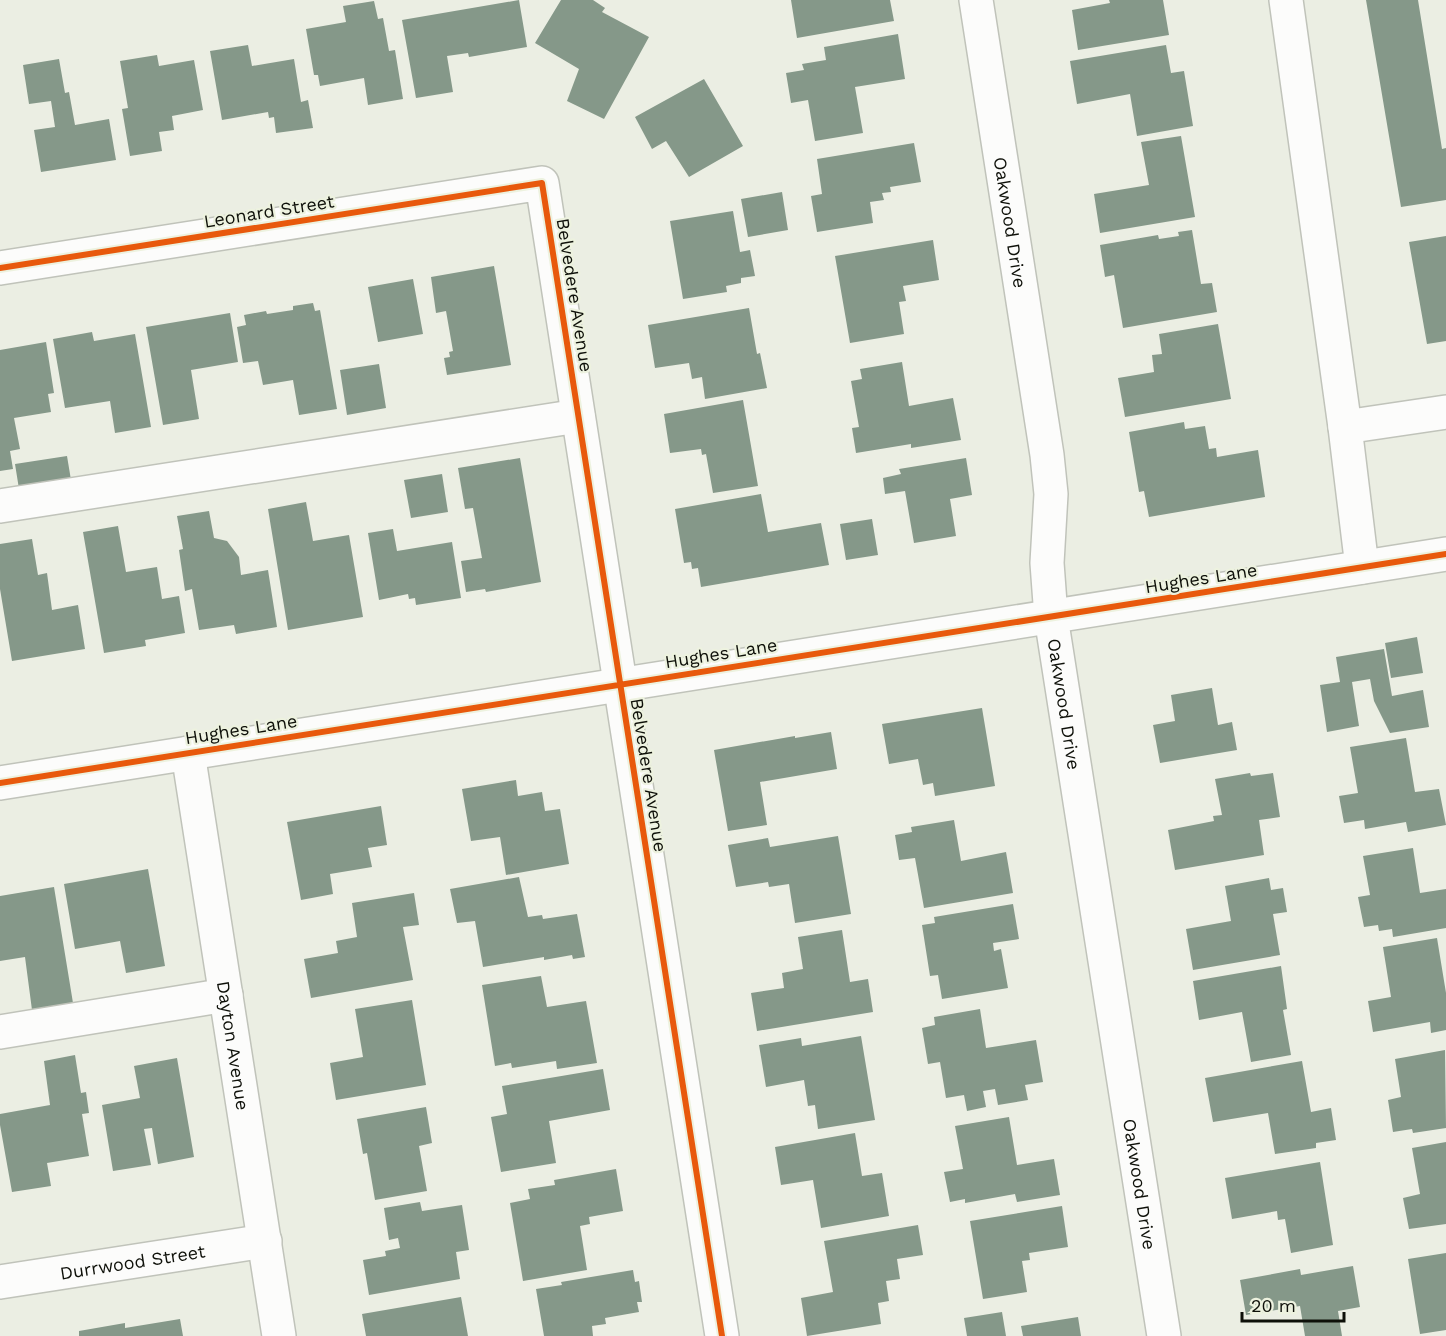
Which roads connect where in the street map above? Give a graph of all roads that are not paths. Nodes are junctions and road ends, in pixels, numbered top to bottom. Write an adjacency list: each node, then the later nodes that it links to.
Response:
1 (976, 0): 11 (street, Oakwood Drive)
2 (1286, 0): 7 (street)
3 (542, 183): 4 (street, Leonard Street); 6 (street, Belvedere Avenue)
4 (0, 268)
5 (1446, 412): 7 (street)
6 (578, 416): 8 (street); 12 (street, Belvedere Avenue)
7 (1345, 427): 10 (street)
8 (0, 506)
9 (1446, 554): 10 (street, Hughes Lane)
10 (1362, 567): 11 (street, Hughes Lane)
11 (1051, 616): 12 (street, Hughes Lane); 21 (street, Oakwood Drive)
12 (620, 684): 13 (street, Hughes Lane); 20 (street, Belvedere Avenue)
13 (188, 753): 14 (street, Hughes Lane); 15 (street, Dayton Avenue)
14 (0, 783)
15 (226, 995): 16 (street); 17 (street, Dayton Avenue)
16 (0, 1032)
17 (265, 1241): 18 (street, Durrwood Street); 19 (street, Dayton Avenue)
18 (0, 1282)
19 (279, 1336)
20 (722, 1336)
21 (1164, 1336)

